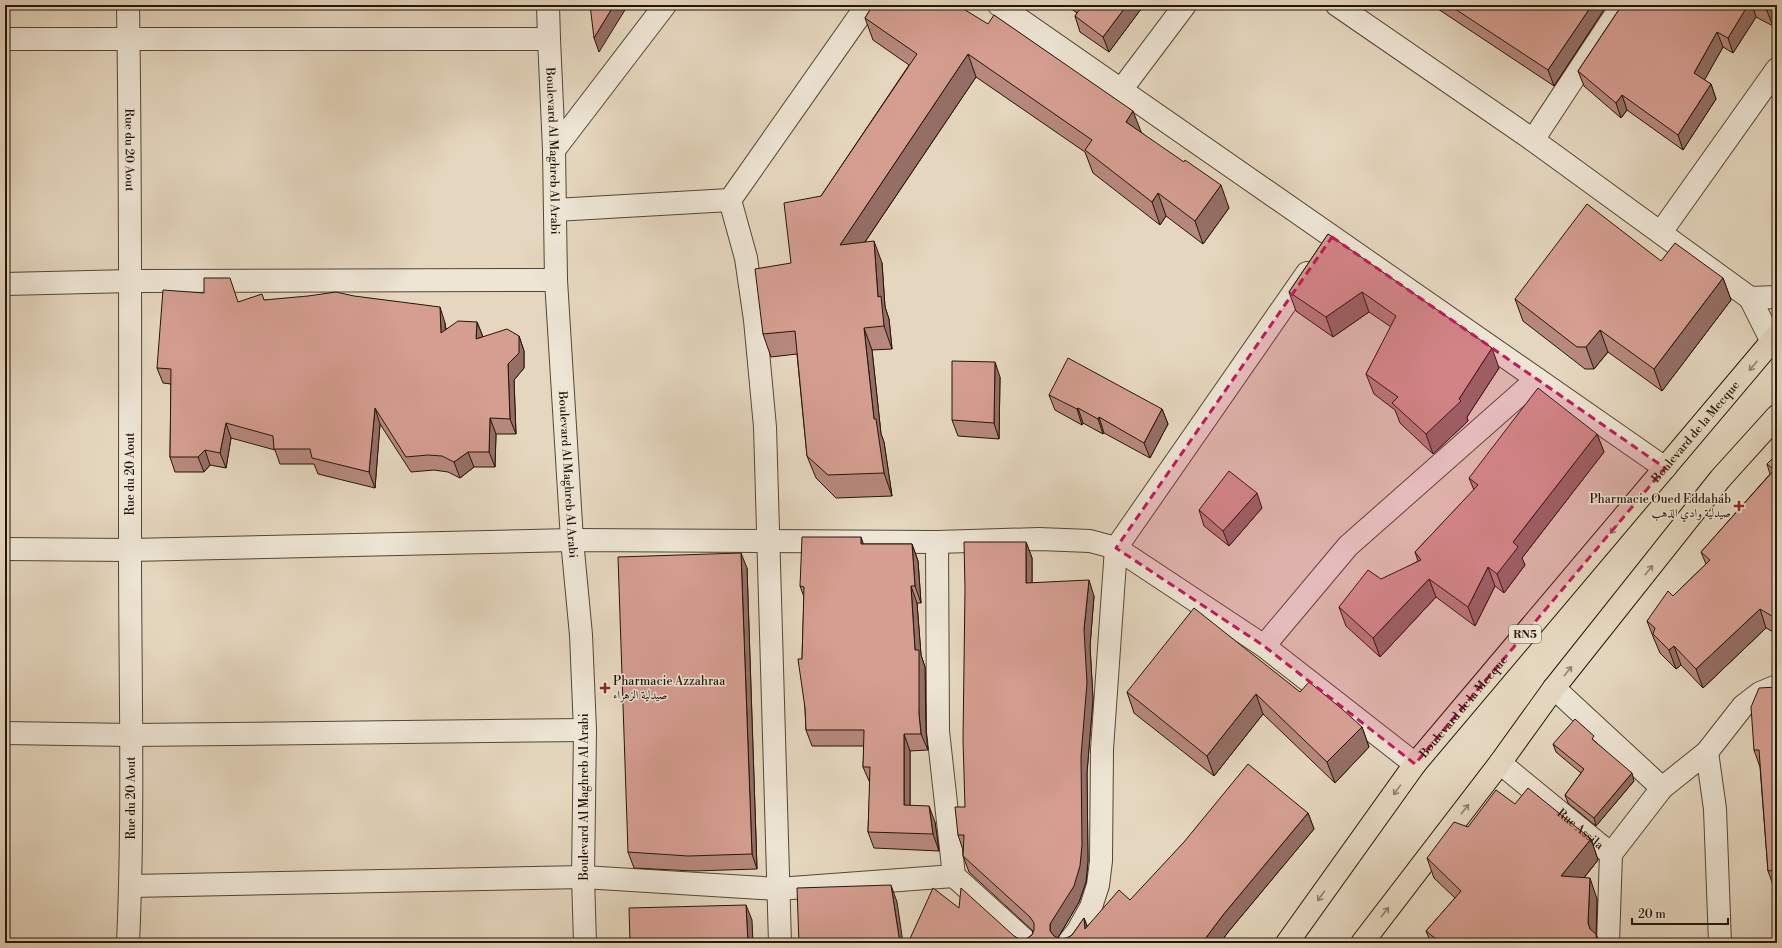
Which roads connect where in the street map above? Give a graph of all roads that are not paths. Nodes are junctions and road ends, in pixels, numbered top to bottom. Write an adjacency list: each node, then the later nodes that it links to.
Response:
1 (128, 5): 10 (street, Rue du 20 Aout)
2 (548, 5): 11 (street, Boulevard Al Maghreb Al Arabi)
3 (665, 5): 15 (street)
4 (866, 5): 16 (street)
5 (999, 5): 13 (street)
6 (1185, 5): 13 (street)
7 (1337, 5): 14 (street)
8 (1622, 5): 14 (street)
9 (5, 39): 10 (street)
10 (128, 39): 11 (street); 21 (street, Rue du 20 Aout)
11 (548, 40): 15 (street, Boulevard Al Maghreb Al Arabi)
12 (1777, 69): 18 (street)
13 (1121, 90): 19 (street)
14 (1533, 140): 18 (street)
15 (554, 150): 17 (street, Boulevard Al Maghreb Al Arabi)
16 (730, 200): 17 (street); 30 (street)
17 (555, 210): 20 (street, Boulevard Al Maghreb Al Arabi)
18 (1662, 232): 24 (street)
19 (1332, 237): 26 (street); 32 (street)
20 (556, 280): 21 (street); 29 (street, Boulevard Al Maghreb Al Arabi)
21 (131, 282): 22 (street); 34 (street, Rue du 20 Aout)
22 (5, 284)
23 (1777, 297): 24 (street)
24 (1750, 298): 25 (street)
25 (1776, 341): 28 (main road, Boulevard de la Mecque / RN5, one-way to 28)
26 (1537, 379): 28 (street); 35 (street)
27 (1777, 416): 37 (main road, one-way to 27)
28 (1665, 468): 43 (main road, Boulevard de la Mecque / RN5, one-way to 43)
29 (572, 540): 30 (street); 34 (street); 38 (street, Boulevard Al Maghreb Al Arabi)
30 (769, 541): 31 (street); 49 (street)
31 (937, 542): 32 (street); 46 (street)
32 (1116, 548): 35 (street); 54 (street)
33 (5, 549): 34 (street)
34 (130, 550): 40 (street, Rue du 20 Aout)
35 (1264, 646): 43 (street)
36 (1777, 686): 41 (street)
37 (1554, 688): 42 (main road); 44 (street)
38 (585, 730): 40 (street); 47 (street, Boulevard Al Maghreb Al Arabi)
39 (5, 733): 40 (street)
40 (132, 736): 48 (street, Rue du 20 Aout)
41 (1707, 752): 44 (street); 58 (street)
42 (1500, 763): 45 (street, Rue Assila); 56 (main road, one-way to 42)
43 (1415, 764): 55 (main road, Boulevard de la Mecque / RN5, one-way to 55)
44 (1662, 788): 45 (street)
45 (1611, 854): 57 (street, Rue Assila)
46 (954, 876): 49 (street); 53 (street)
47 (583, 877): 48 (street); 49 (street); 51 (street, Boulevard Al Maghreb Al Arabi)
48 (131, 886): 50 (street, Rue du 20 Aout)
49 (778, 889): 52 (street)
50 (128, 943)
51 (585, 943)
52 (780, 943)
53 (1028, 943)
54 (1068, 943)
55 (1287, 943)
56 (1362, 943)
57 (1608, 943)
58 (1720, 943)

